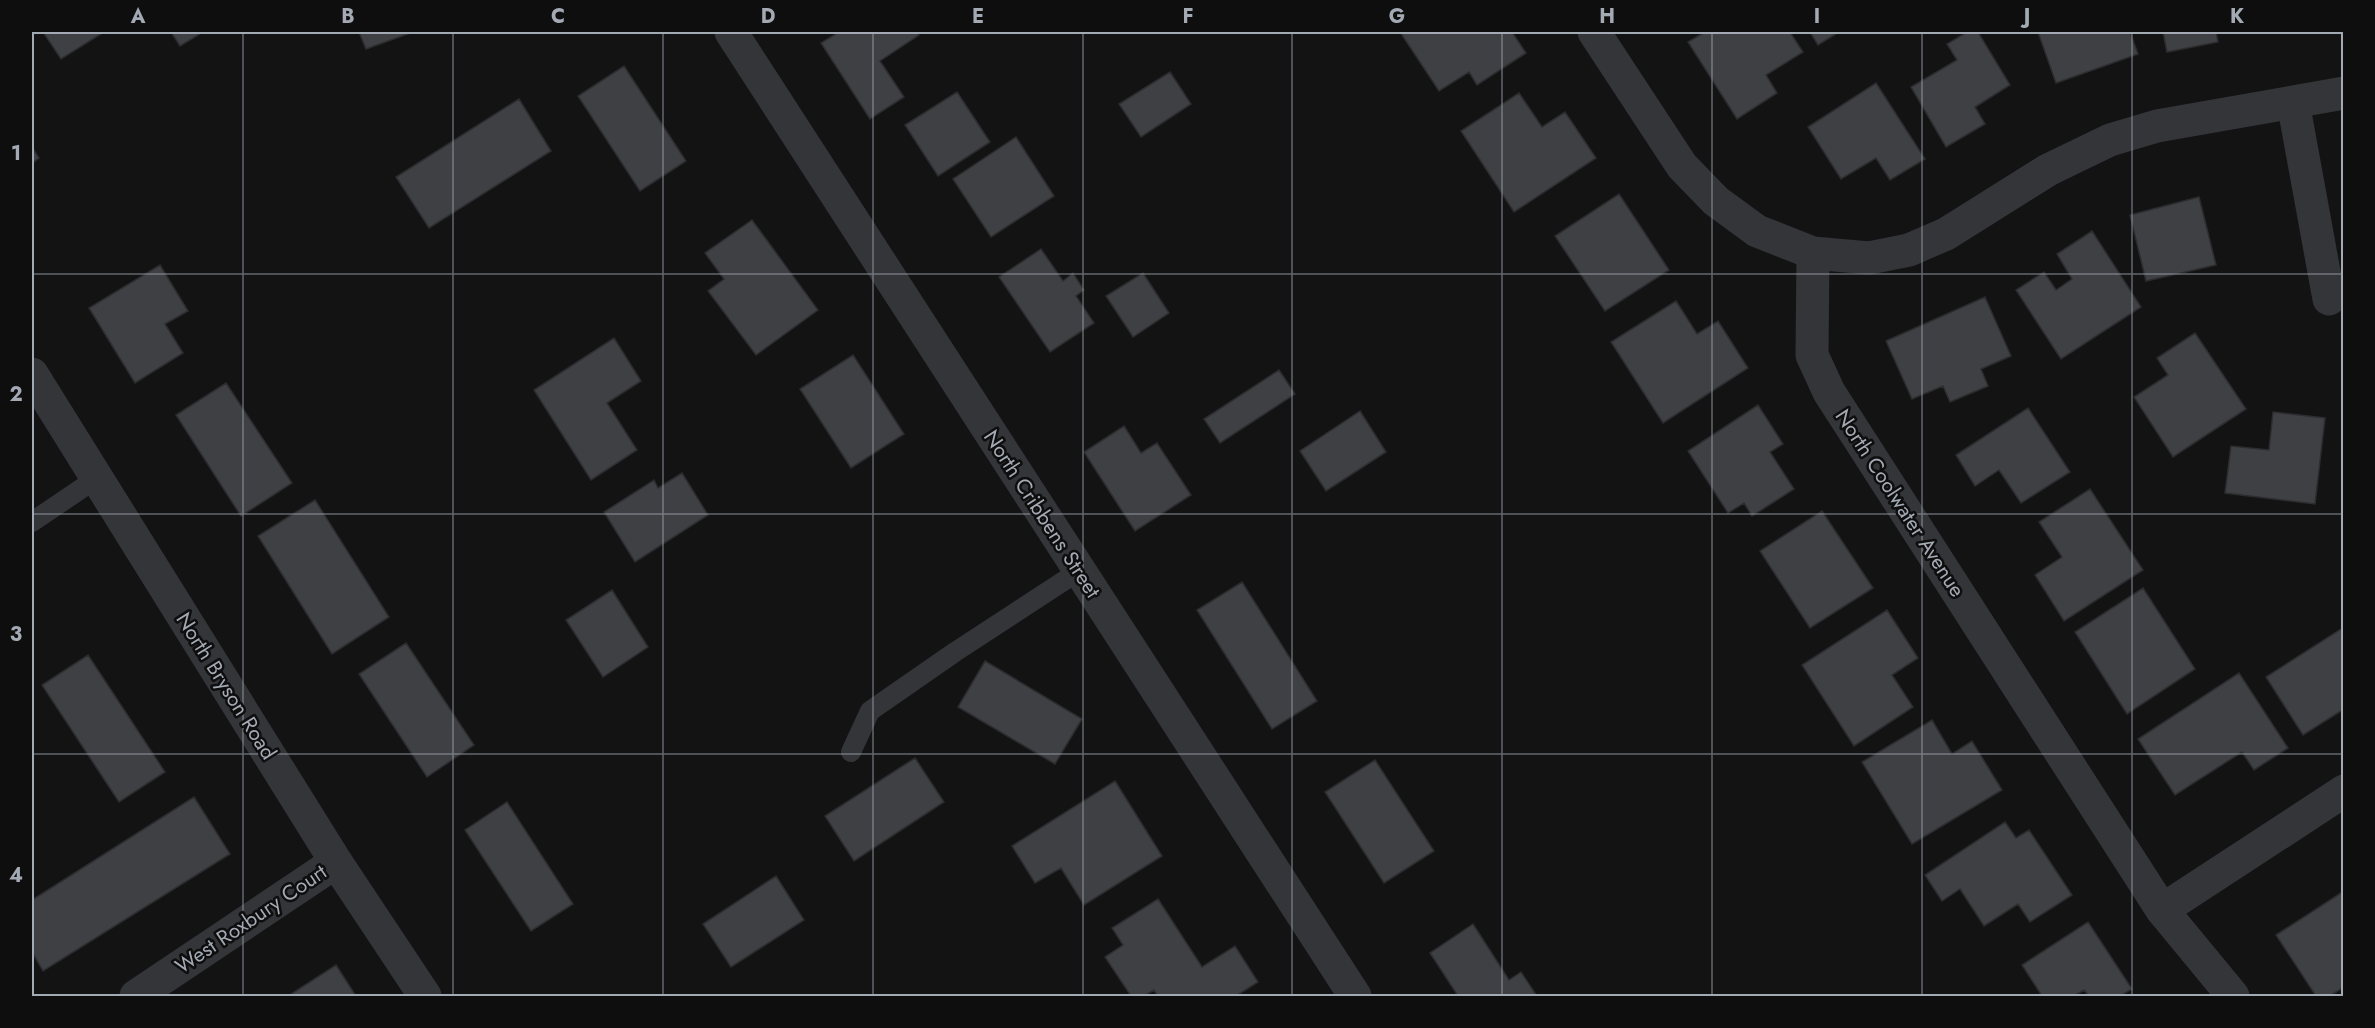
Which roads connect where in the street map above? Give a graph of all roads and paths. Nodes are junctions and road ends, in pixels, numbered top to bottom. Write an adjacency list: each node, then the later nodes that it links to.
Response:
1 (731, 32): 10 (street, North Cribbens Street)
2 (1594, 32): 5 (street)
3 (2343, 93): 4 (street)
4 (2293, 102): 5 (street); 6 (street)
5 (1814, 253): 14 (street, North Coolwater Avenue)
6 (2329, 299)
7 (32, 374): 8 (street, North Bryson Road)
8 (97, 478): 9 (lane); 13 (street, North Bryson Road)
9 (32, 522)
10 (1079, 572): 11 (lane); 17 (street, North Cribbens Street)
11 (851, 752)
12 (2343, 791): 14 (street)
13 (336, 862): 15 (street, West Roxbury Court); 16 (street, North Bryson Road)
14 (2162, 910): 18 (street, North Coolwater Avenue)
15 (136, 996)
16 (425, 996)
17 (1355, 996)
18 (2233, 996)

